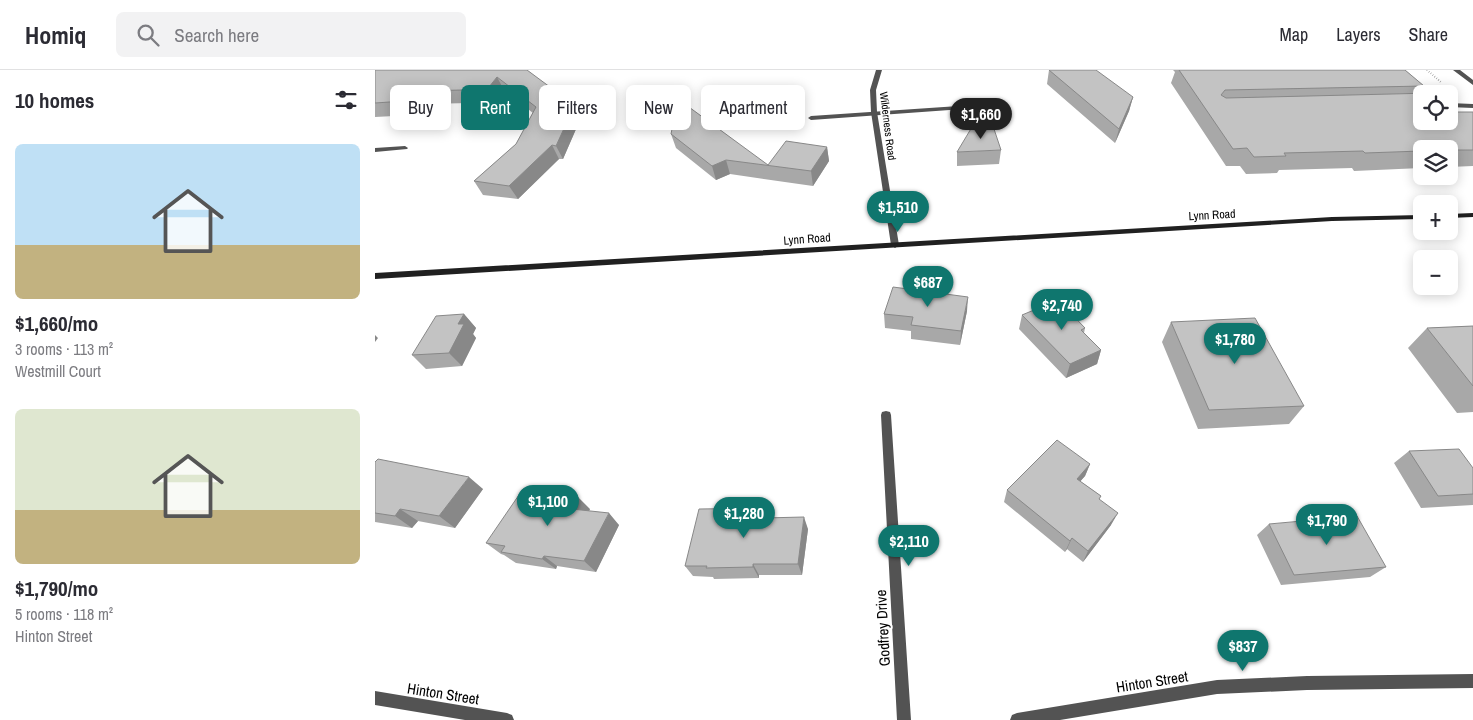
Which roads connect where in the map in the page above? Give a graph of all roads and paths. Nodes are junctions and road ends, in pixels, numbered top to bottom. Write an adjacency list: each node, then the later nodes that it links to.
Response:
1 (879, 70): 7 (street, Wilderness Road)
2 (1456, 70): 3 (street)
3 (1473, 83)
4 (1003, 105): 7 (street)
5 (1458, 105): 6 (street)
6 (1473, 106)
7 (874, 112): 8 (street); 14 (street, Wilderness Road)
8 (811, 118)
9 (405, 148): 10 (street)
10 (375, 150)
11 (1473, 215): 12 (main road)
12 (1458, 216)
13 (1413, 217): 14 (main road, Lynn Road)
14 (895, 245): 15 (main road, Lynn Road)
15 (375, 276)
16 (886, 415): 20 (street, Godfrey Drive)
17 (1473, 681): 21 (street, Hinton Street)
18 (375, 698): 19 (street, Hinton Street)
19 (507, 720)
20 (904, 720)
21 (1017, 720)

